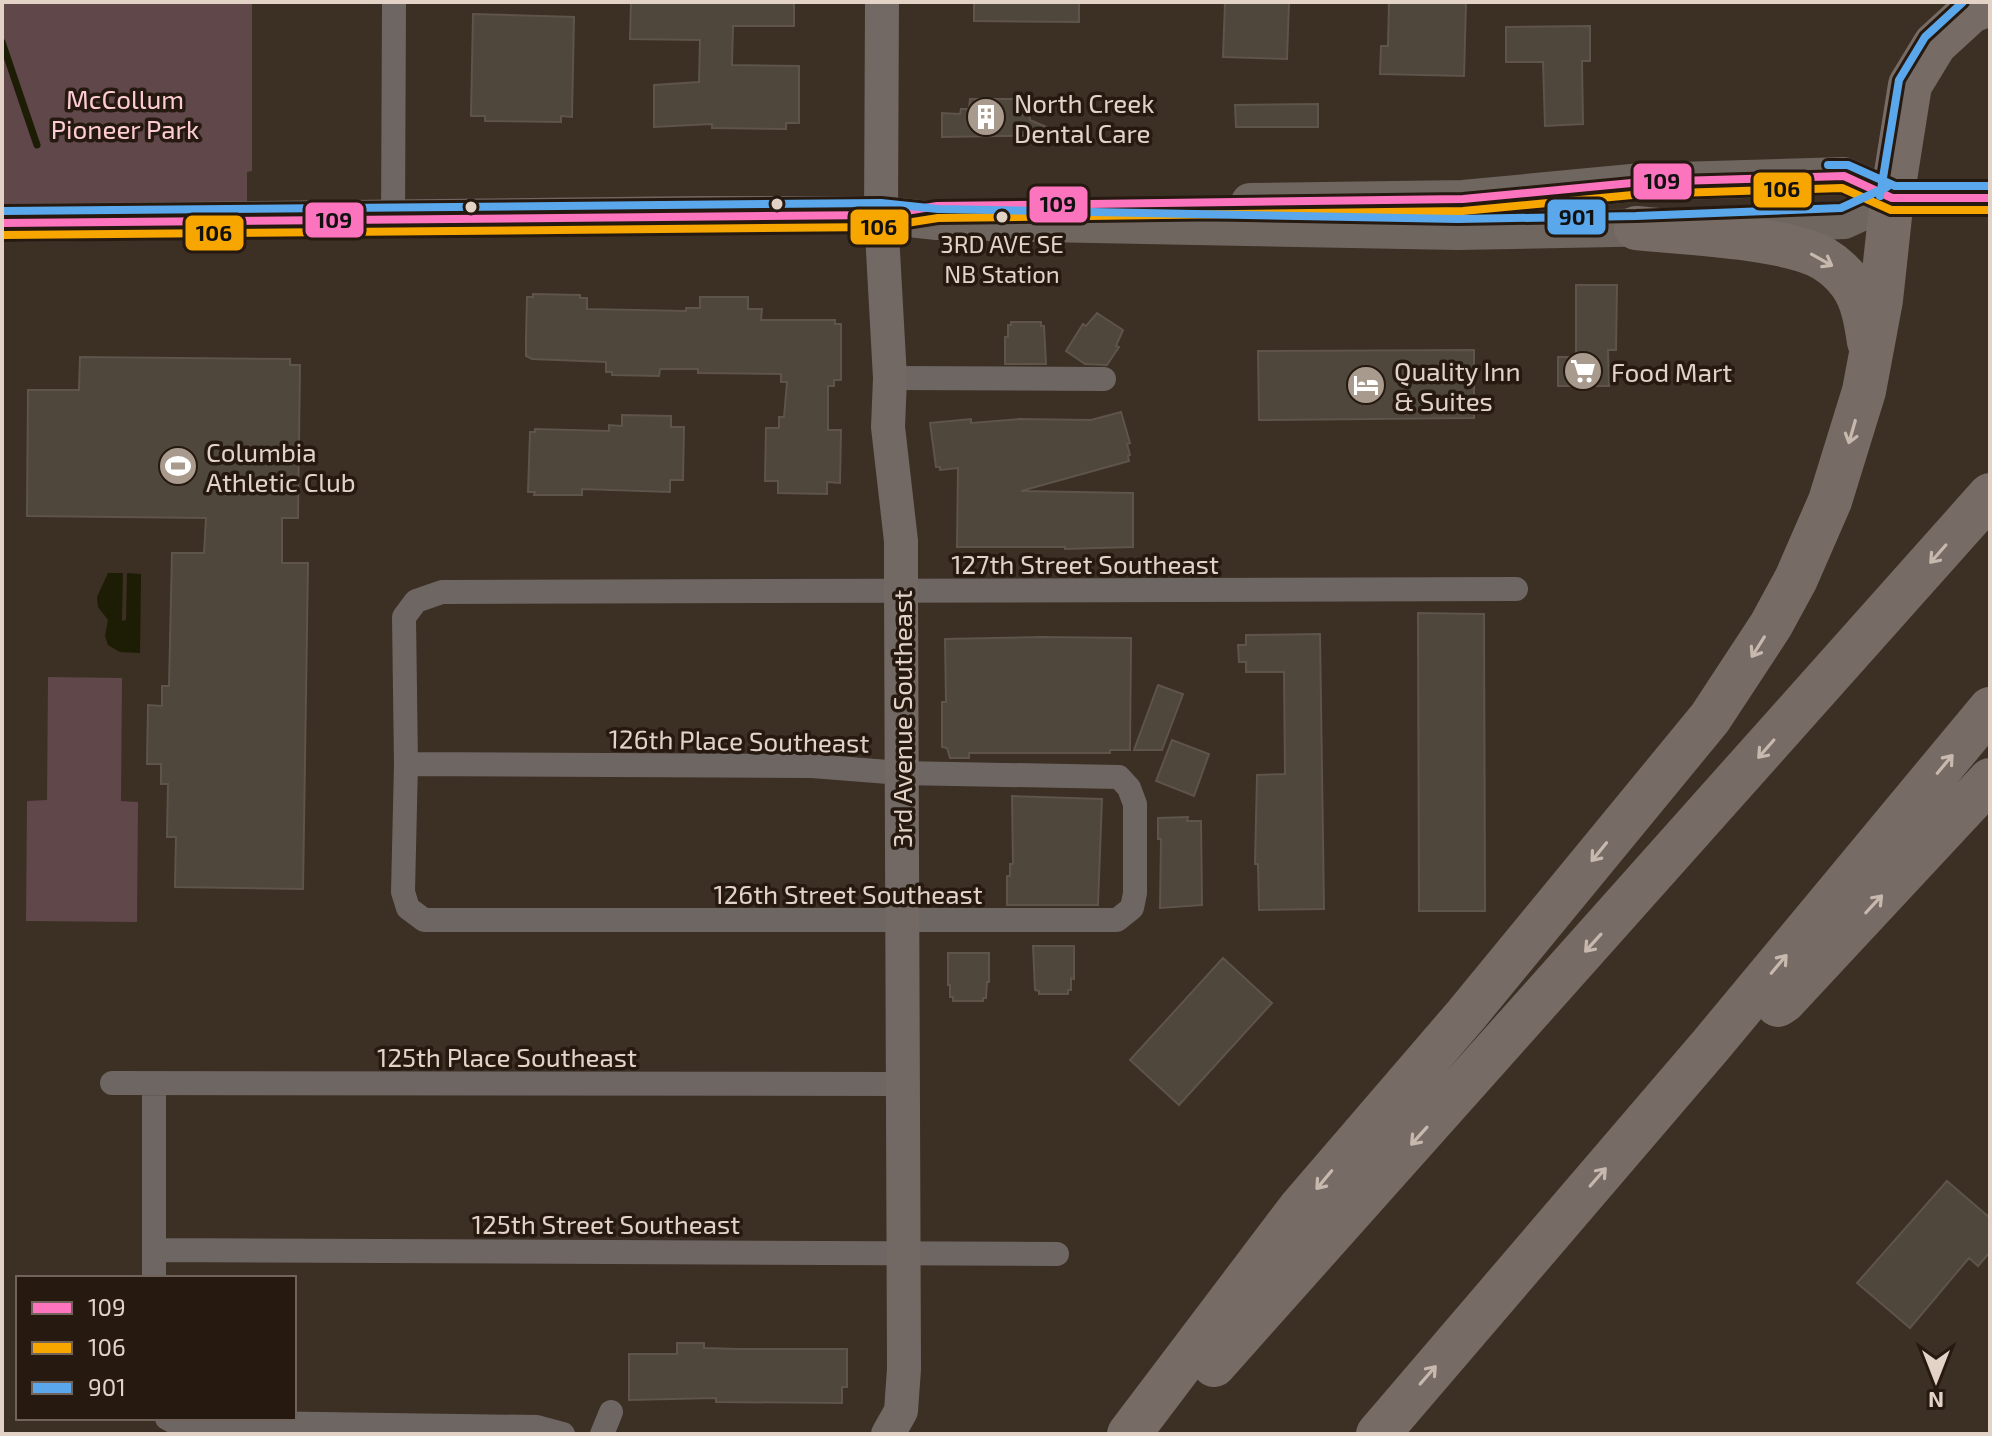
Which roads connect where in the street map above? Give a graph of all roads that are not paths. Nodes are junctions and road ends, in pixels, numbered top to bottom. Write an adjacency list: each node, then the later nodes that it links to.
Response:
1 (394, 2): 8 (street)
2 (882, 2): 7 (street, 3rd Avenue Southeast)
3 (1990, 4): 4 (highway)
4 (1892, 198): 5 (main road); 6 (main road); 11 (main road); 12 (highway)
5 (1990, 198)
6 (1463, 199): 7 (main road); 10 (main road)
7 (881, 215): 8 (main road); 10 (main road); 13 (street, 3rd Avenue Southeast)
8 (393, 220): 9 (main road)
9 (2, 223)
10 (1294, 228): 11 (main road)
11 (1636, 228): 12 (highway, one-way to 12)
12 (1871, 357): 35 (highway, one-way to 35)
13 (890, 378): 14 (street); 17 (street, 3rd Avenue Southeast)
14 (1104, 379)
15 (1990, 495): 36 (highway, one-way to 36)
16 (1516, 589): 17 (street, 127th Street Southeast)
17 (901, 590): 19 (street, 127th Street Southeast); 20 (street, 3rd Avenue Southeast)
18 (1990, 709): 24 (highway, one-way to 18)
19 (406, 764): 20 (street, 126th Place Southeast); 23 (street, 126th Street Southeast)
20 (901, 773): 21 (street, 126th Place Southeast); 23 (street, 3rd Avenue Southeast)
21 (1119, 777): 23 (street, 126th Street Southeast)
22 (1990, 780): 24 (highway, one-way to 22)
23 (902, 921): 27 (street, 3rd Avenue Southeast)
24 (1711, 1045): 37 (highway, one-way to 24)
25 (112, 1083): 26 (street, 125th Place Southeast)
26 (154, 1084): 27 (street, 125th Place Southeast); 28 (street)
27 (902, 1084): 29 (street, 3rd Avenue Southeast)
28 (155, 1250): 29 (street, 125th Street Southeast); 31 (street)
29 (904, 1252): 30 (street, 125th Street Southeast); 34 (street, 3rd Avenue Southeast)
30 (1057, 1254)
31 (154, 1276)
32 (170, 1420): 33 (street)
33 (563, 1434)
34 (888, 1434)
35 (1129, 1434)
36 (1152, 1434)
37 (1378, 1434)

